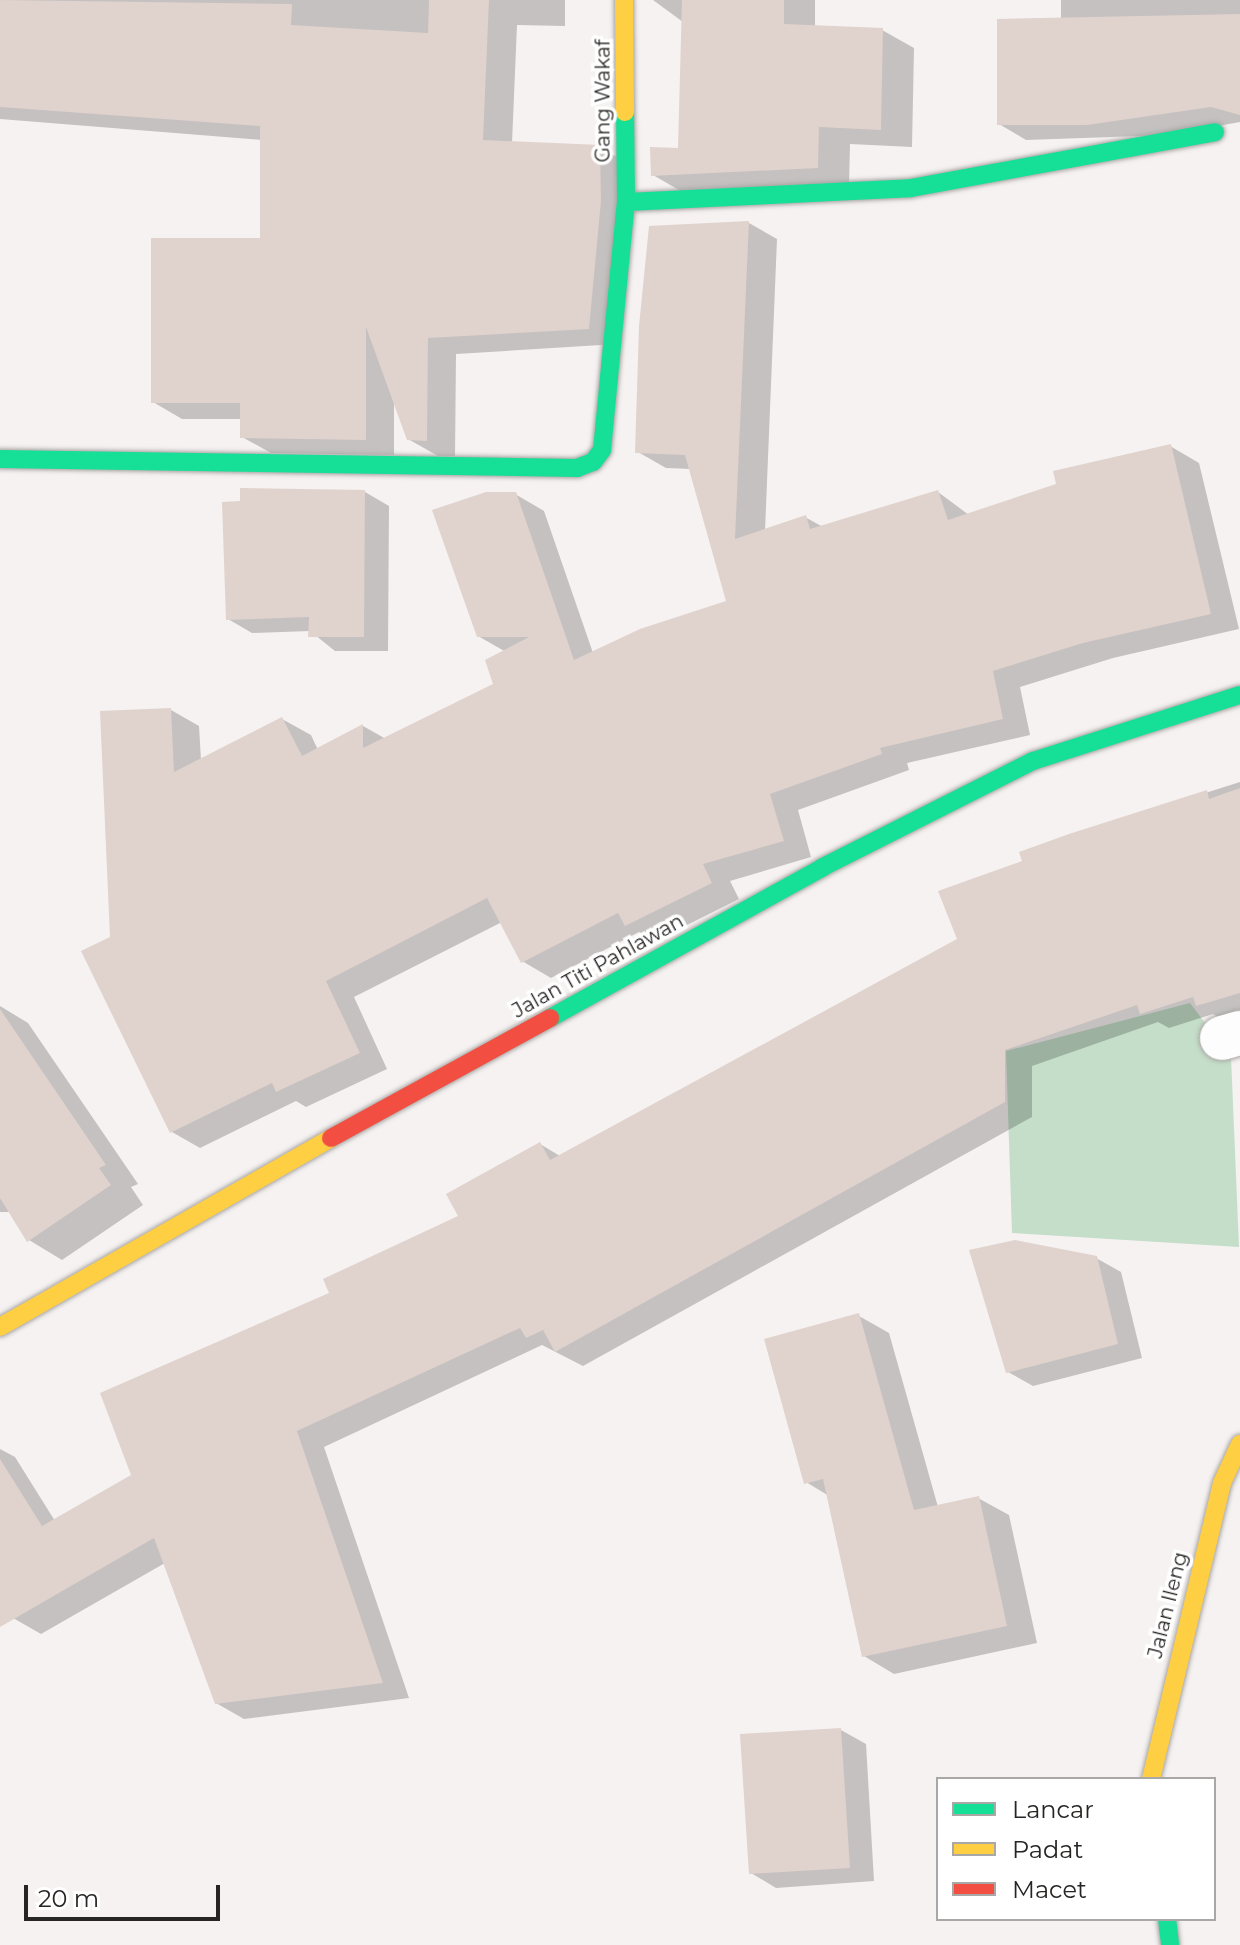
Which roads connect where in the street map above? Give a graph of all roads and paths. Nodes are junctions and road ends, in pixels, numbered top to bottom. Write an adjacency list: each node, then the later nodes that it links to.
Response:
1 (624, 0): 3 (street, Gang Wakaf)
2 (1215, 132): 3 (street)
3 (626, 202): 4 (street, Gang Wakaf)
4 (0, 459)
5 (1240, 695): 6 (street, Jalan Titi Pahlawan)
6 (0, 1327)
7 (1240, 1444): 8 (street, Jalan Ileng)
8 (1151, 1777)
9 (1167, 1921): 10 (street)
10 (1170, 1945)

